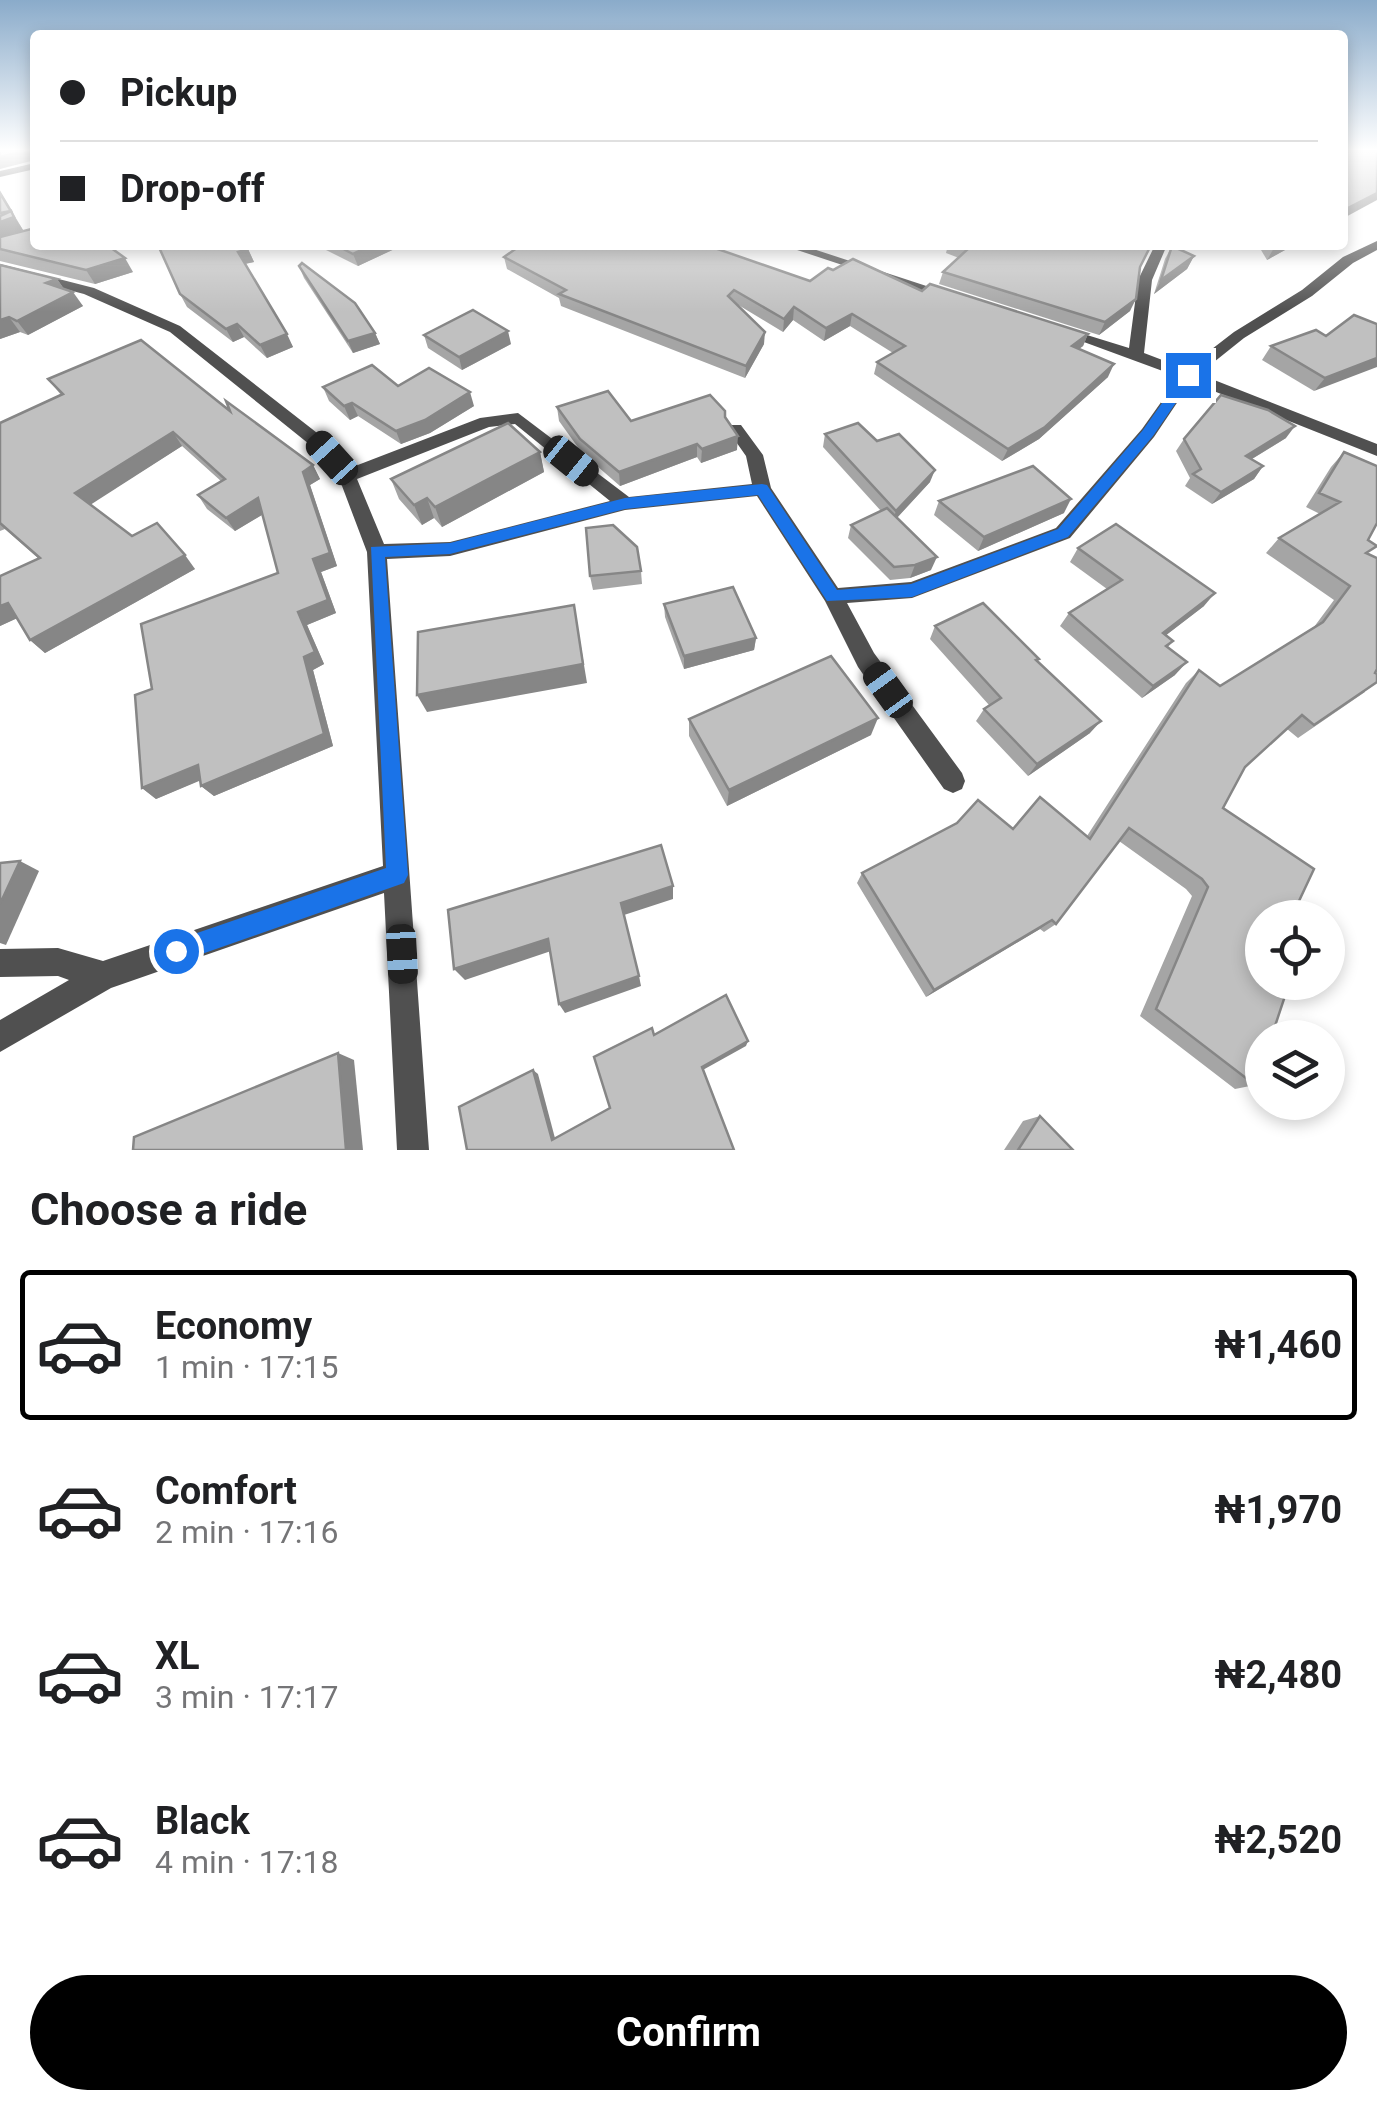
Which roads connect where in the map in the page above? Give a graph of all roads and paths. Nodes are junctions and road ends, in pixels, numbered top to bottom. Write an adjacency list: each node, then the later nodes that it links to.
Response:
1 (1377, 245): 10 (street)
2 (804, 250): 5 (street)
3 (822, 250): 5 (street)
4 (1159, 250): 9 (street)
5 (814, 253): 7 (street)
6 (0, 268): 13 (street)
7 (966, 301)
8 (1041, 324): 9 (street)
9 (1136, 354): 10 (street)
10 (1188, 375): 12 (street); 17 (street)
11 (735, 430): 14 (street)
12 (1377, 450)
13 (348, 476): 15 (street); 16 (street)
14 (762, 489): 15 (street); 17 (street)
15 (625, 504): 16 (street)
16 (376, 552): 19 (street)
17 (833, 596): 18 (street)
18 (953, 781)
19 (397, 875): 21 (street); 23 (street)
20 (0, 963): 21 (street)
21 (103, 976): 22 (street)
22 (0, 1037)
23 (413, 1150)

